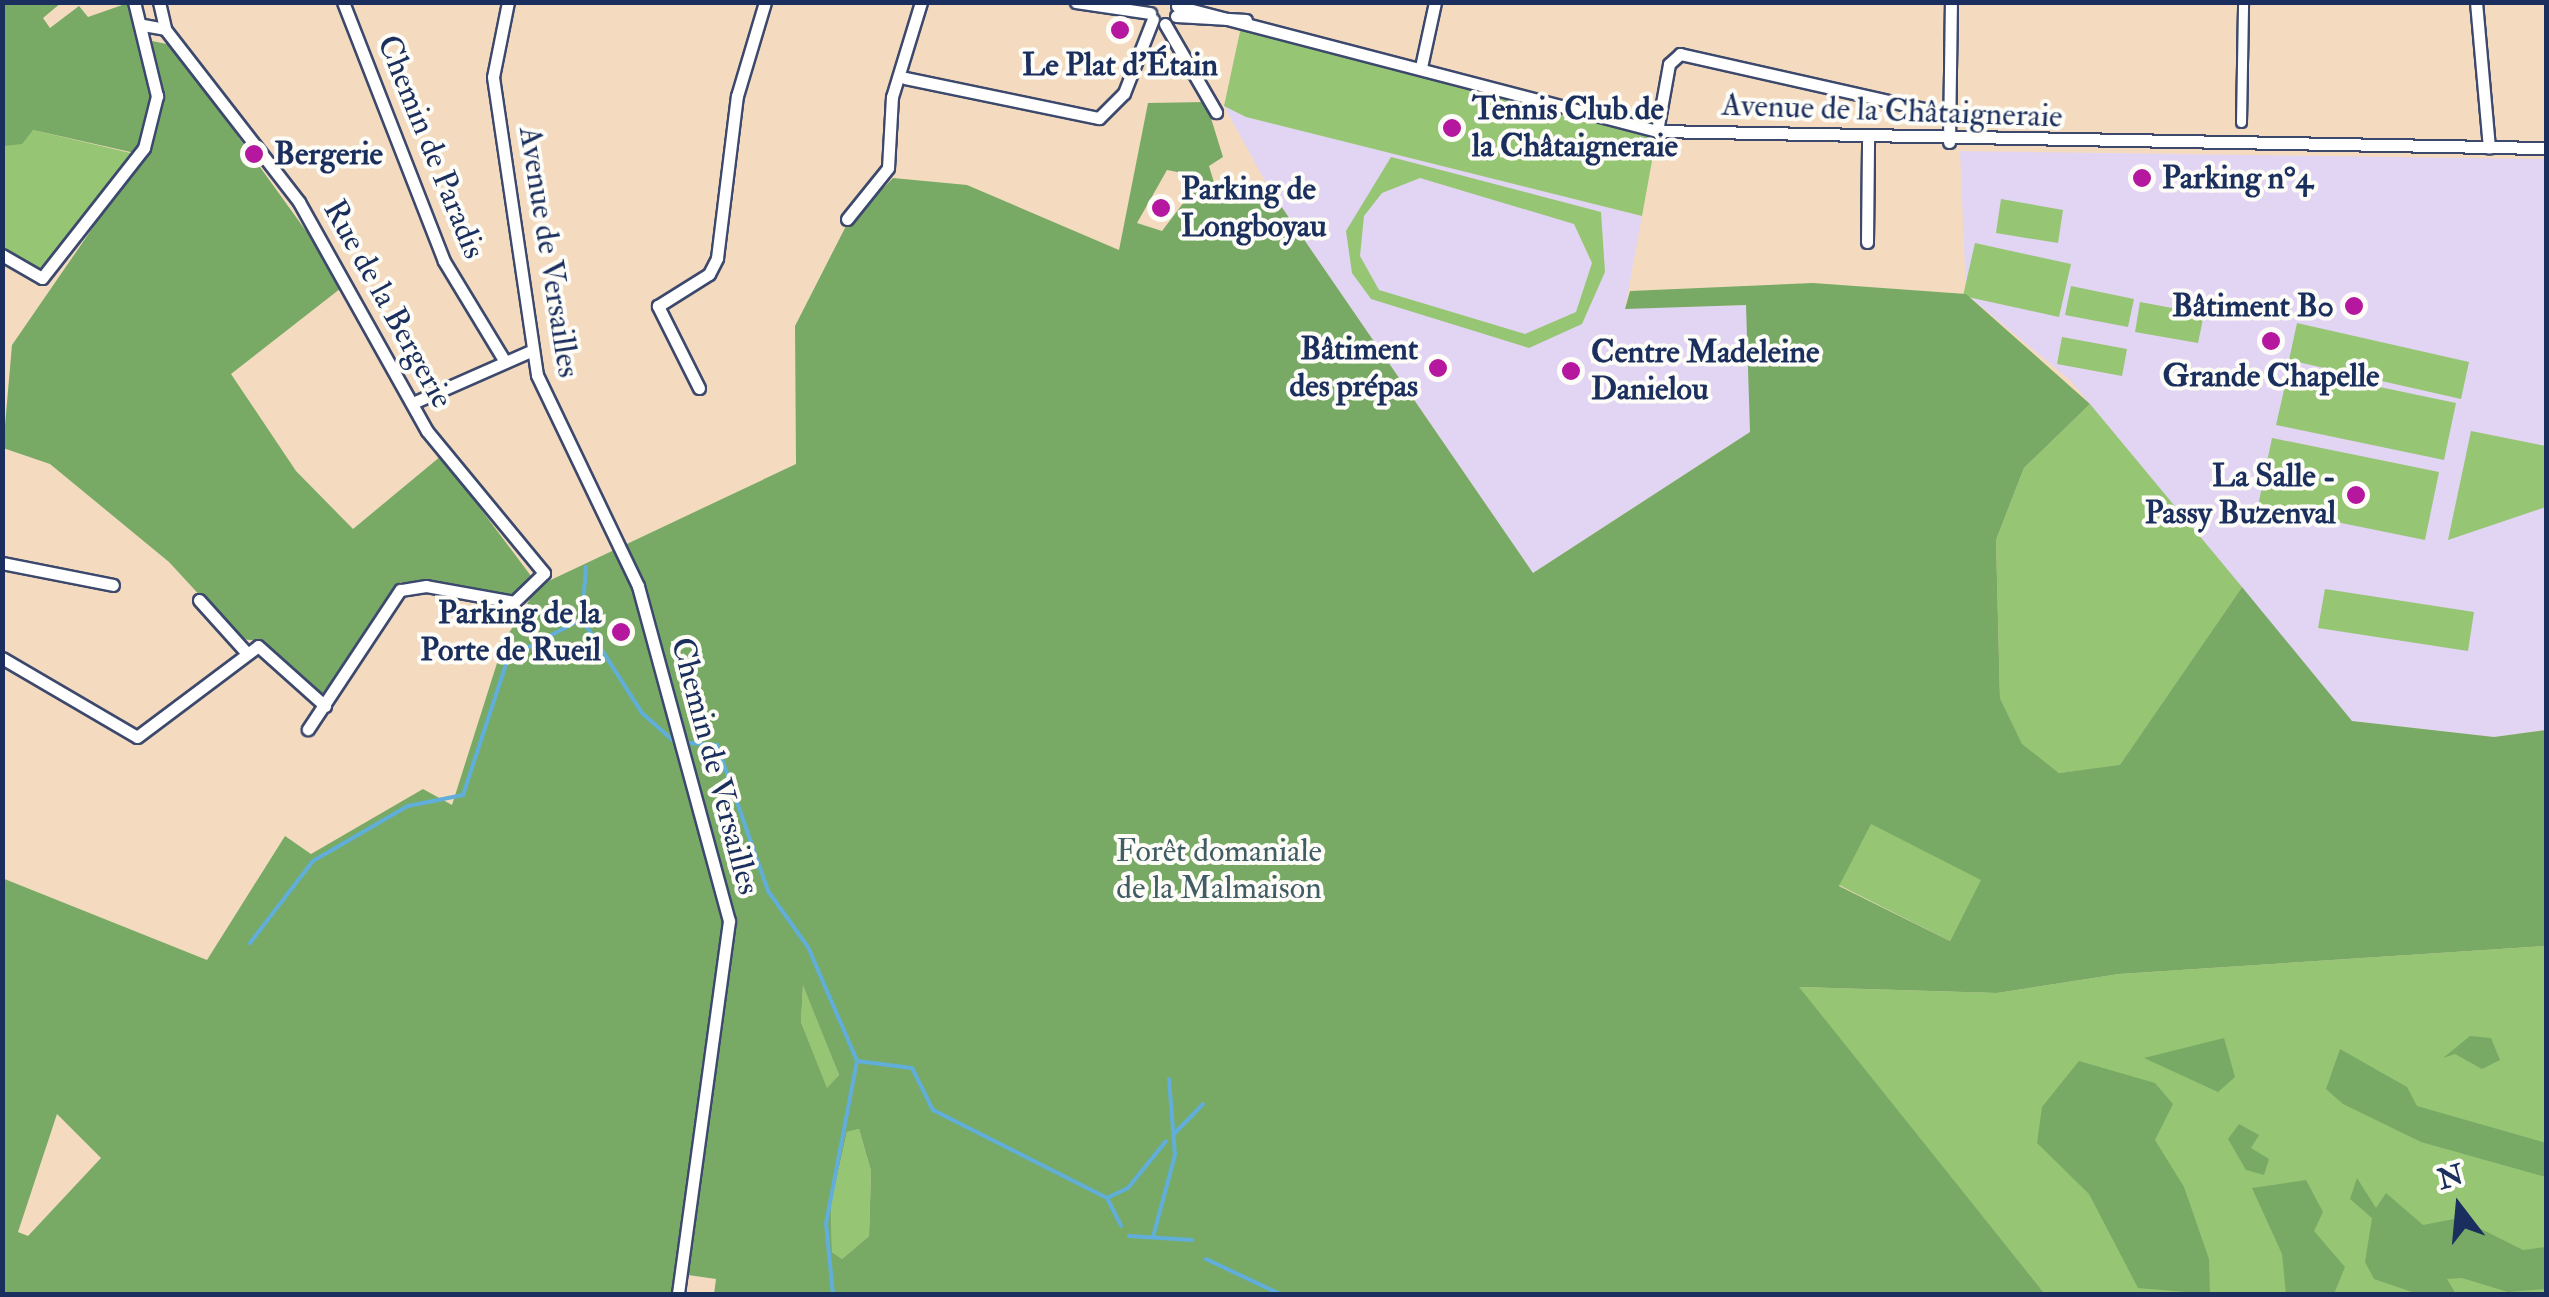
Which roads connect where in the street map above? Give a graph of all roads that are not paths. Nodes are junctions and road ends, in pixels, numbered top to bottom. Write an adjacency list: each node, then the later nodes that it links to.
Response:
1 (134, 2): 13 (street)
2 (159, 2): 14 (street)
3 (344, 2): 29 (street, Chemin de Paradis)
4 (508, 2): 28 (street, Avenue de Versailles)
5 (765, 2): 30 (street)
6 (1076, 2): 12 (street, Avenue de la Châtaigneraie)
7 (1435, 2): 15 (street)
8 (1951, 2): 18 (street)
9 (2242, 2): 19 (street)
10 (2476, 2): 23 (street)
11 (921, 3): 16 (street)
12 (1164, 12): 15 (street, Avenue de la Châtaigneraie); 16 (street); 17 (street)
13 (143, 25): 14 (street); 27 (street)
14 (165, 30): 31 (street, Rue de la Bergerie)
15 (1421, 66): 20 (street, Avenue de la Châtaigneraie)
16 (905, 78): 25 (street)
17 (1216, 112)
18 (1950, 115): 20 (street); 22 (street)
19 (2241, 122)
20 (1657, 131): 21 (street, Avenue de la Châtaigneraie)
21 (1868, 140): 22 (street, Avenue de la Châtaigneraie); 26 (street)
22 (1949, 142): 23 (street, Avenue de la Châtaigneraie)
23 (2489, 146): 24 (street, Avenue de la Châtaigneraie)
24 (2546, 148)
25 (847, 219)
26 (1867, 242)
27 (2, 255)
28 (533, 350): 29 (street); 32 (street, Avenue de Versailles)
29 (504, 360): 31 (street)
30 (700, 388)
31 (415, 402): 38 (street, Rue de la Bergerie)
32 (594, 500): 40 (street, Chemin de Versailles)
33 (2, 562): 34 (street)
34 (113, 585)
35 (199, 600): 36 (street)
36 (244, 650): 37 (street); 38 (street)
37 (2, 658)
38 (325, 706): 39 (street)
39 (308, 728)
40 (678, 1294)

